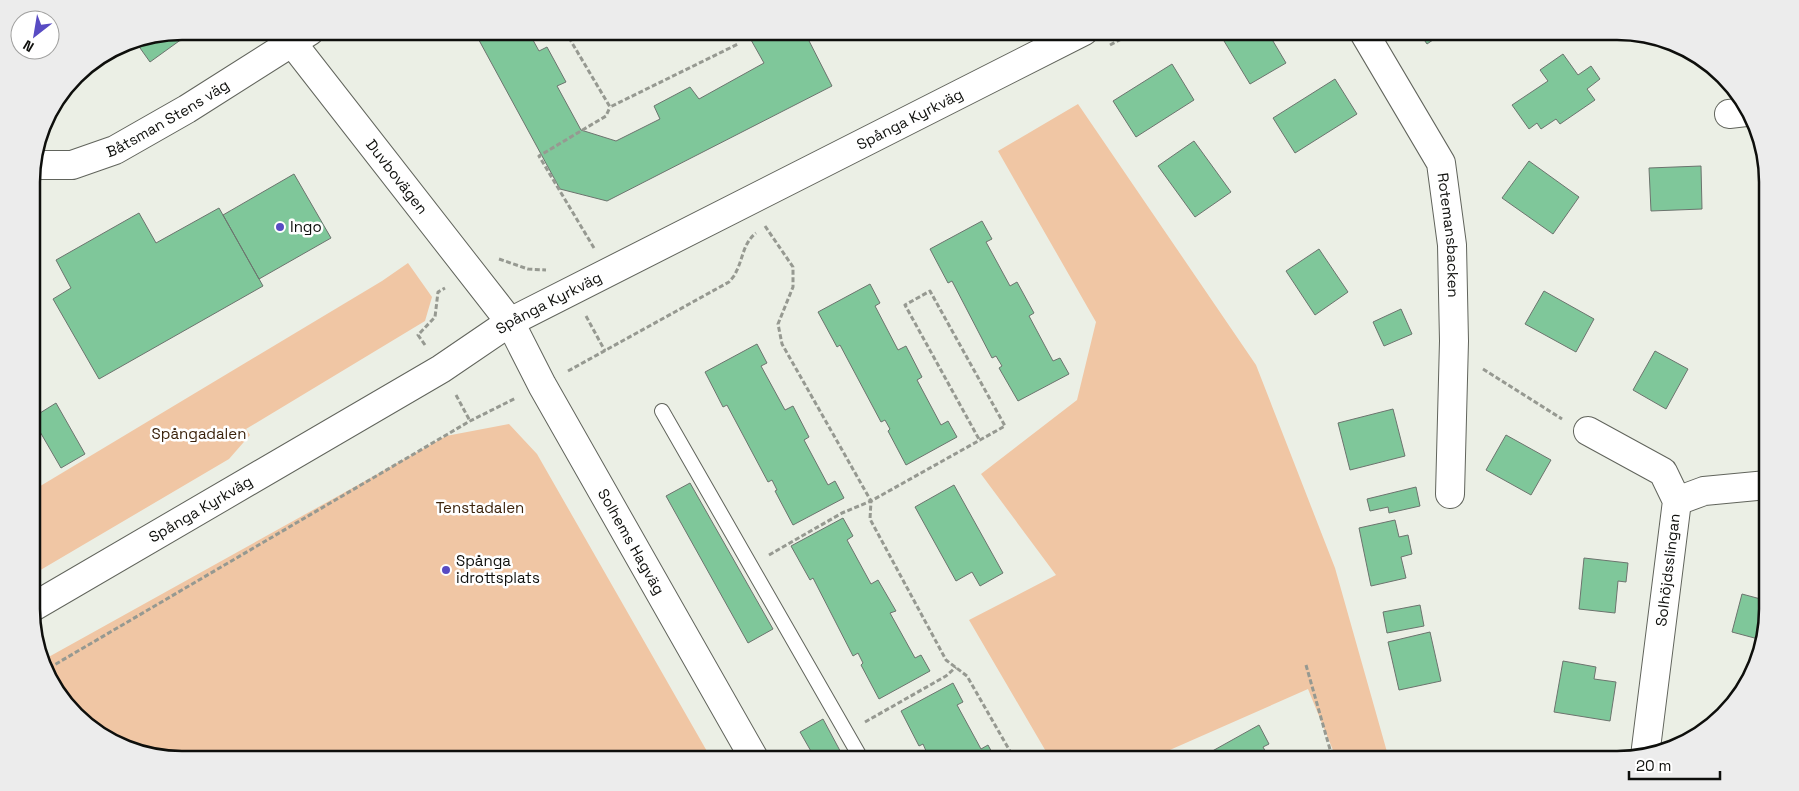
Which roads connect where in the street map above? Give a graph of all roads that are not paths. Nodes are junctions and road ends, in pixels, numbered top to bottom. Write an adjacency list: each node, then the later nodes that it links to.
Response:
1 (288, 40): 5 (street, Båtsman Stens väg)
2 (299, 40): 6 (street, Duvbovägen)
3 (1066, 40): 6 (street, Spånga Kyrkväg)
4 (1368, 40): 10 (street, Rotemansbacken)
5 (41, 165)
6 (510, 322): 12 (street, Spånga Kyrkväg); 14 (street, Solhems Hagväg)
7 (662, 411): 15 (lane)
8 (1588, 431): 11 (street, Solhöjdsslingan)
9 (1759, 486): 11 (street)
10 (1450, 494)
11 (1677, 501): 13 (street, Solhöjdsslingan)
12 (40, 602)
13 (1646, 748)
14 (750, 751)
15 (857, 751)

